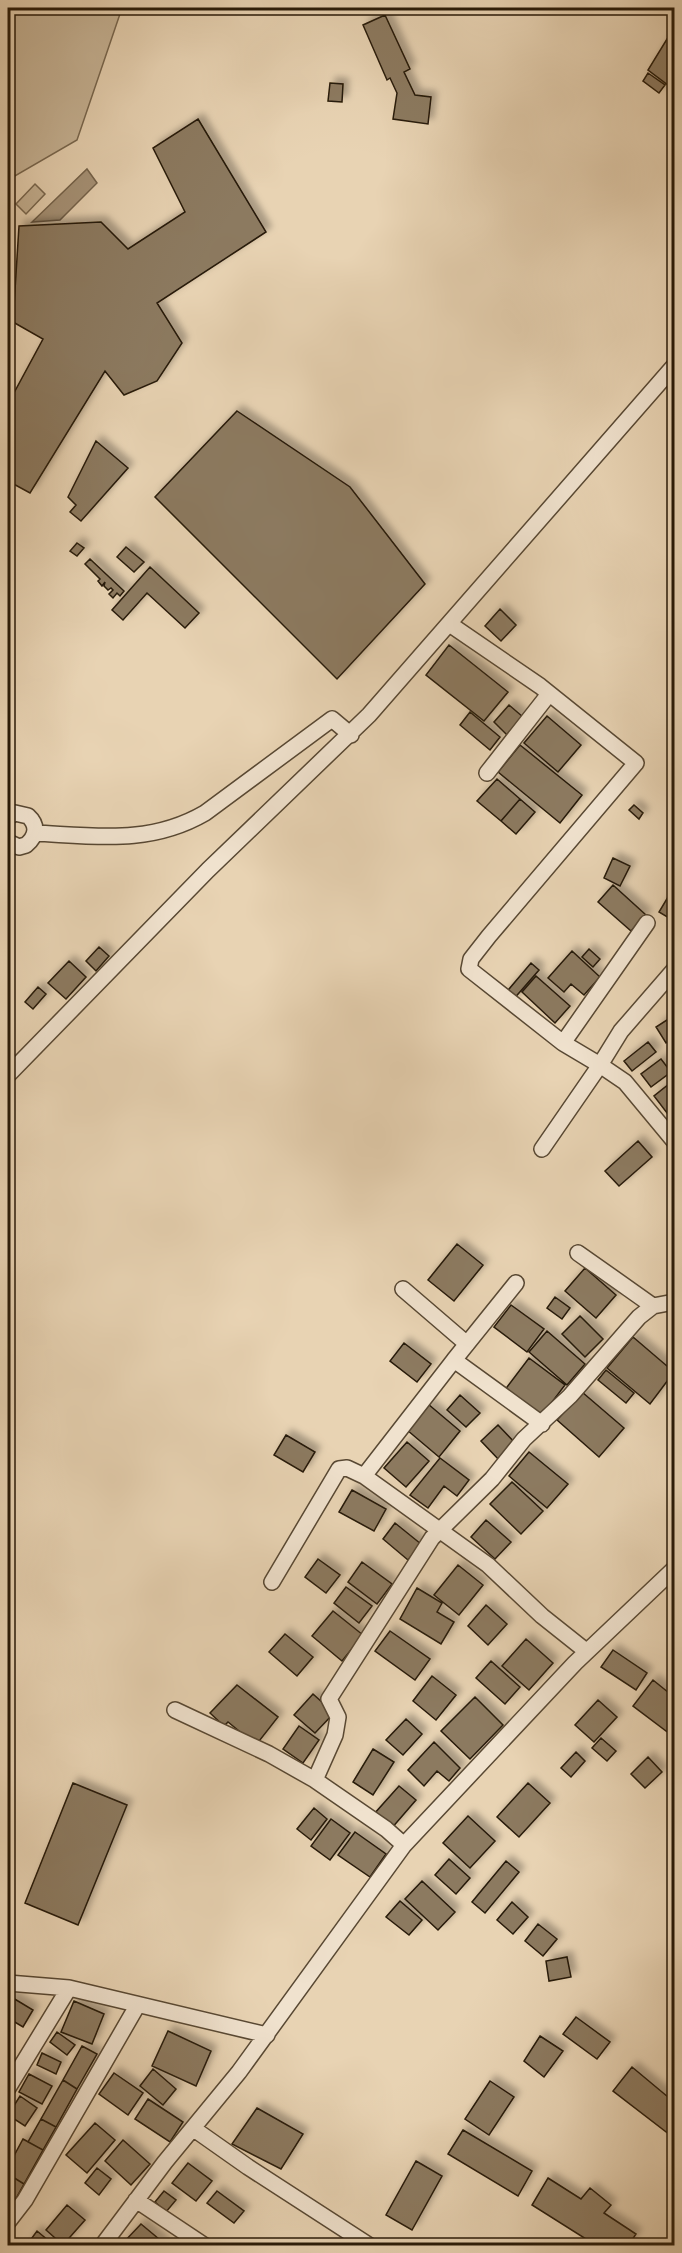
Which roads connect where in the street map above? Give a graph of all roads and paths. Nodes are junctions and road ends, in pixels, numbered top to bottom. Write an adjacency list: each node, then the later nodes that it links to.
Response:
1 (674, 367): 2 (street)
2 (451, 625): 3 (street); 4 (street)
3 (549, 694): 5 (street); 11 (street)
4 (351, 735): 7 (street); 13 (street)
5 (487, 773)
6 (8, 817): 7 (street)
7 (35, 832): 8 (street)
8 (8, 842)
9 (647, 923): 11 (street)
10 (672, 982): 12 (street)
11 (563, 1043): 12 (street)
12 (600, 1065): 14 (street); 16 (street)
13 (8, 1075)
14 (669, 1119): 15 (street)
15 (675, 1141)
16 (542, 1149)
17 (578, 1253): 21 (street)
18 (516, 1283): 22 (street)
19 (403, 1289): 22 (street)
20 (675, 1302): 21 (street)
21 (653, 1306): 24 (street)
22 (467, 1344): 23 (street)
23 (454, 1360): 24 (street); 25 (street)
24 (542, 1424): 26 (street)
25 (364, 1476): 26 (street); 28 (street)
26 (441, 1531): 29 (street); 31 (street)
27 (675, 1569): 29 (street)
28 (272, 1582)
29 (586, 1651): 32 (street)
30 (175, 1710): 31 (street)
31 (315, 1780): 32 (street)
32 (404, 1845): 36 (street)
33 (8, 1983): 34 (street)
34 (69, 1988): 35 (street); 37 (street)
35 (137, 2006): 36 (street); 40 (street)
36 (267, 2034): 38 (street)
37 (8, 2088)
38 (194, 2129): 39 (street); 43 (street)
39 (136, 2200): 41 (street); 42 (street)
40 (8, 2222)
41 (102, 2246)
42 (206, 2246)
43 (370, 2246)

